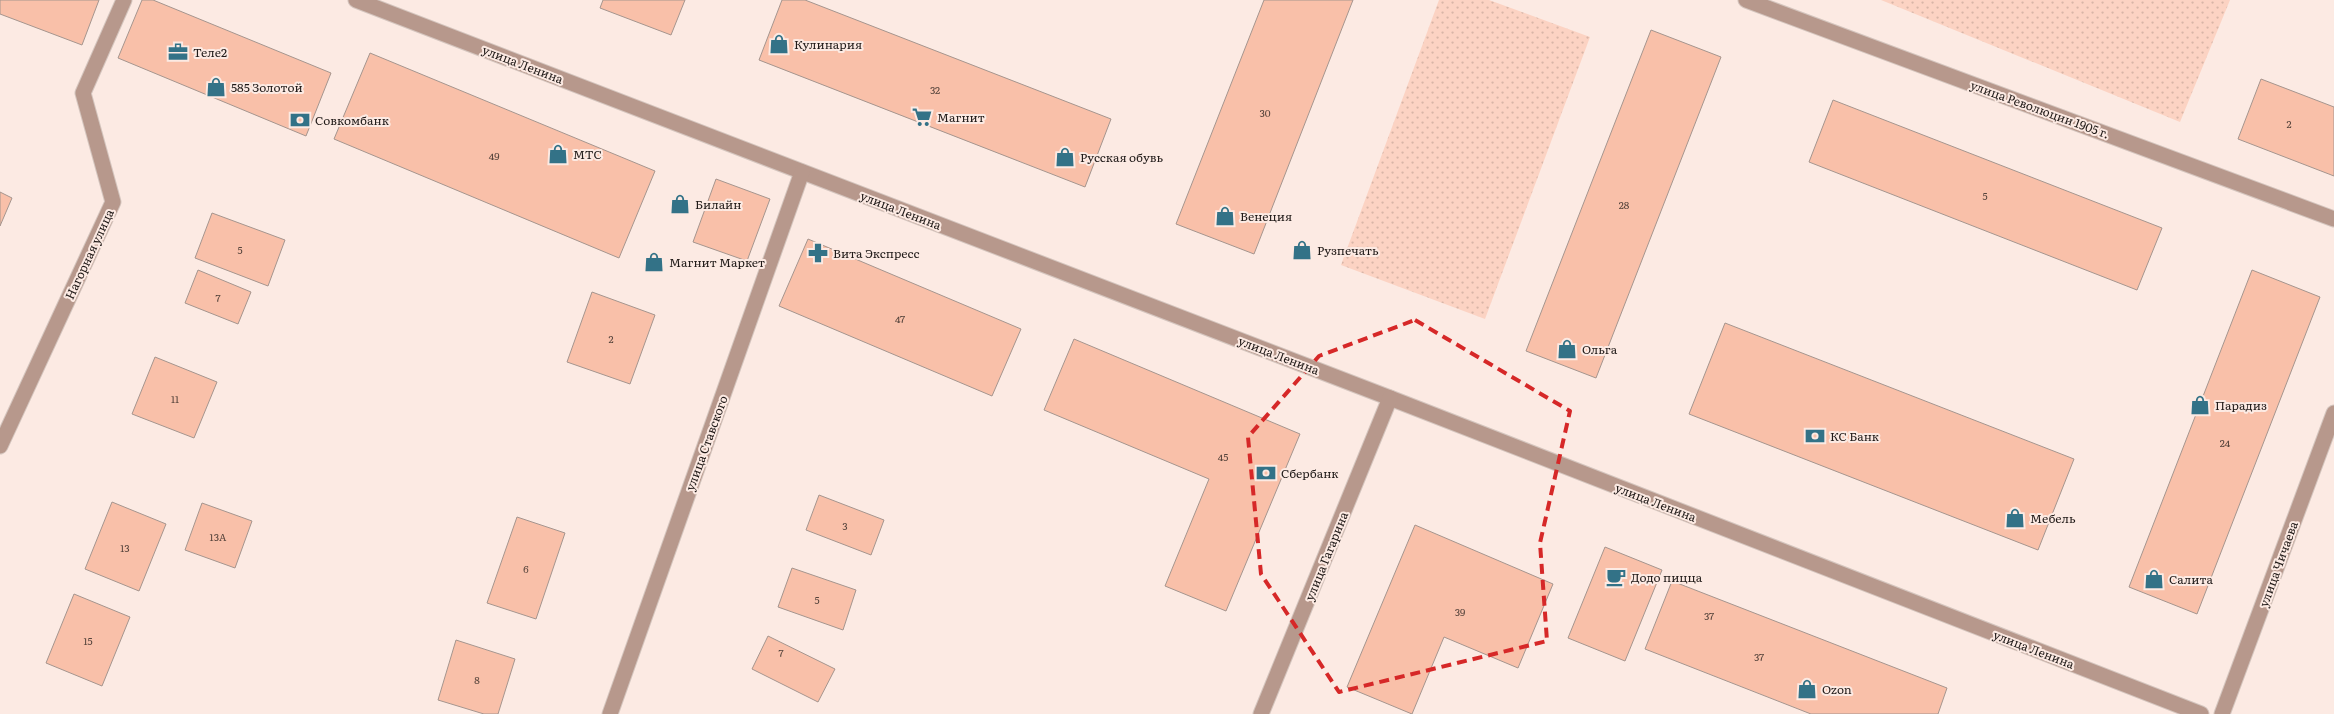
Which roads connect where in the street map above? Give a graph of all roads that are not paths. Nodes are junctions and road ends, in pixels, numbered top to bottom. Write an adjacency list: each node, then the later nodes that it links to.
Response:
1 (124, 0): 8 (street, Нагорная улица)
2 (356, 0): 4 (street, улица Ленина)
3 (1746, 0): 5 (street, улица Революции 1905 г.)
4 (802, 172): 6 (street, улица Ленина); 9 (street, улица Ставского)
5 (2334, 219)
6 (1390, 398): 10 (street, улица Гагарина); 11 (street, улица Ленина)
7 (2334, 413): 12 (street, улица Чичаева)
8 (0, 446)
9 (610, 714)
10 (1261, 714)
11 (2201, 714)
12 (2222, 714)

